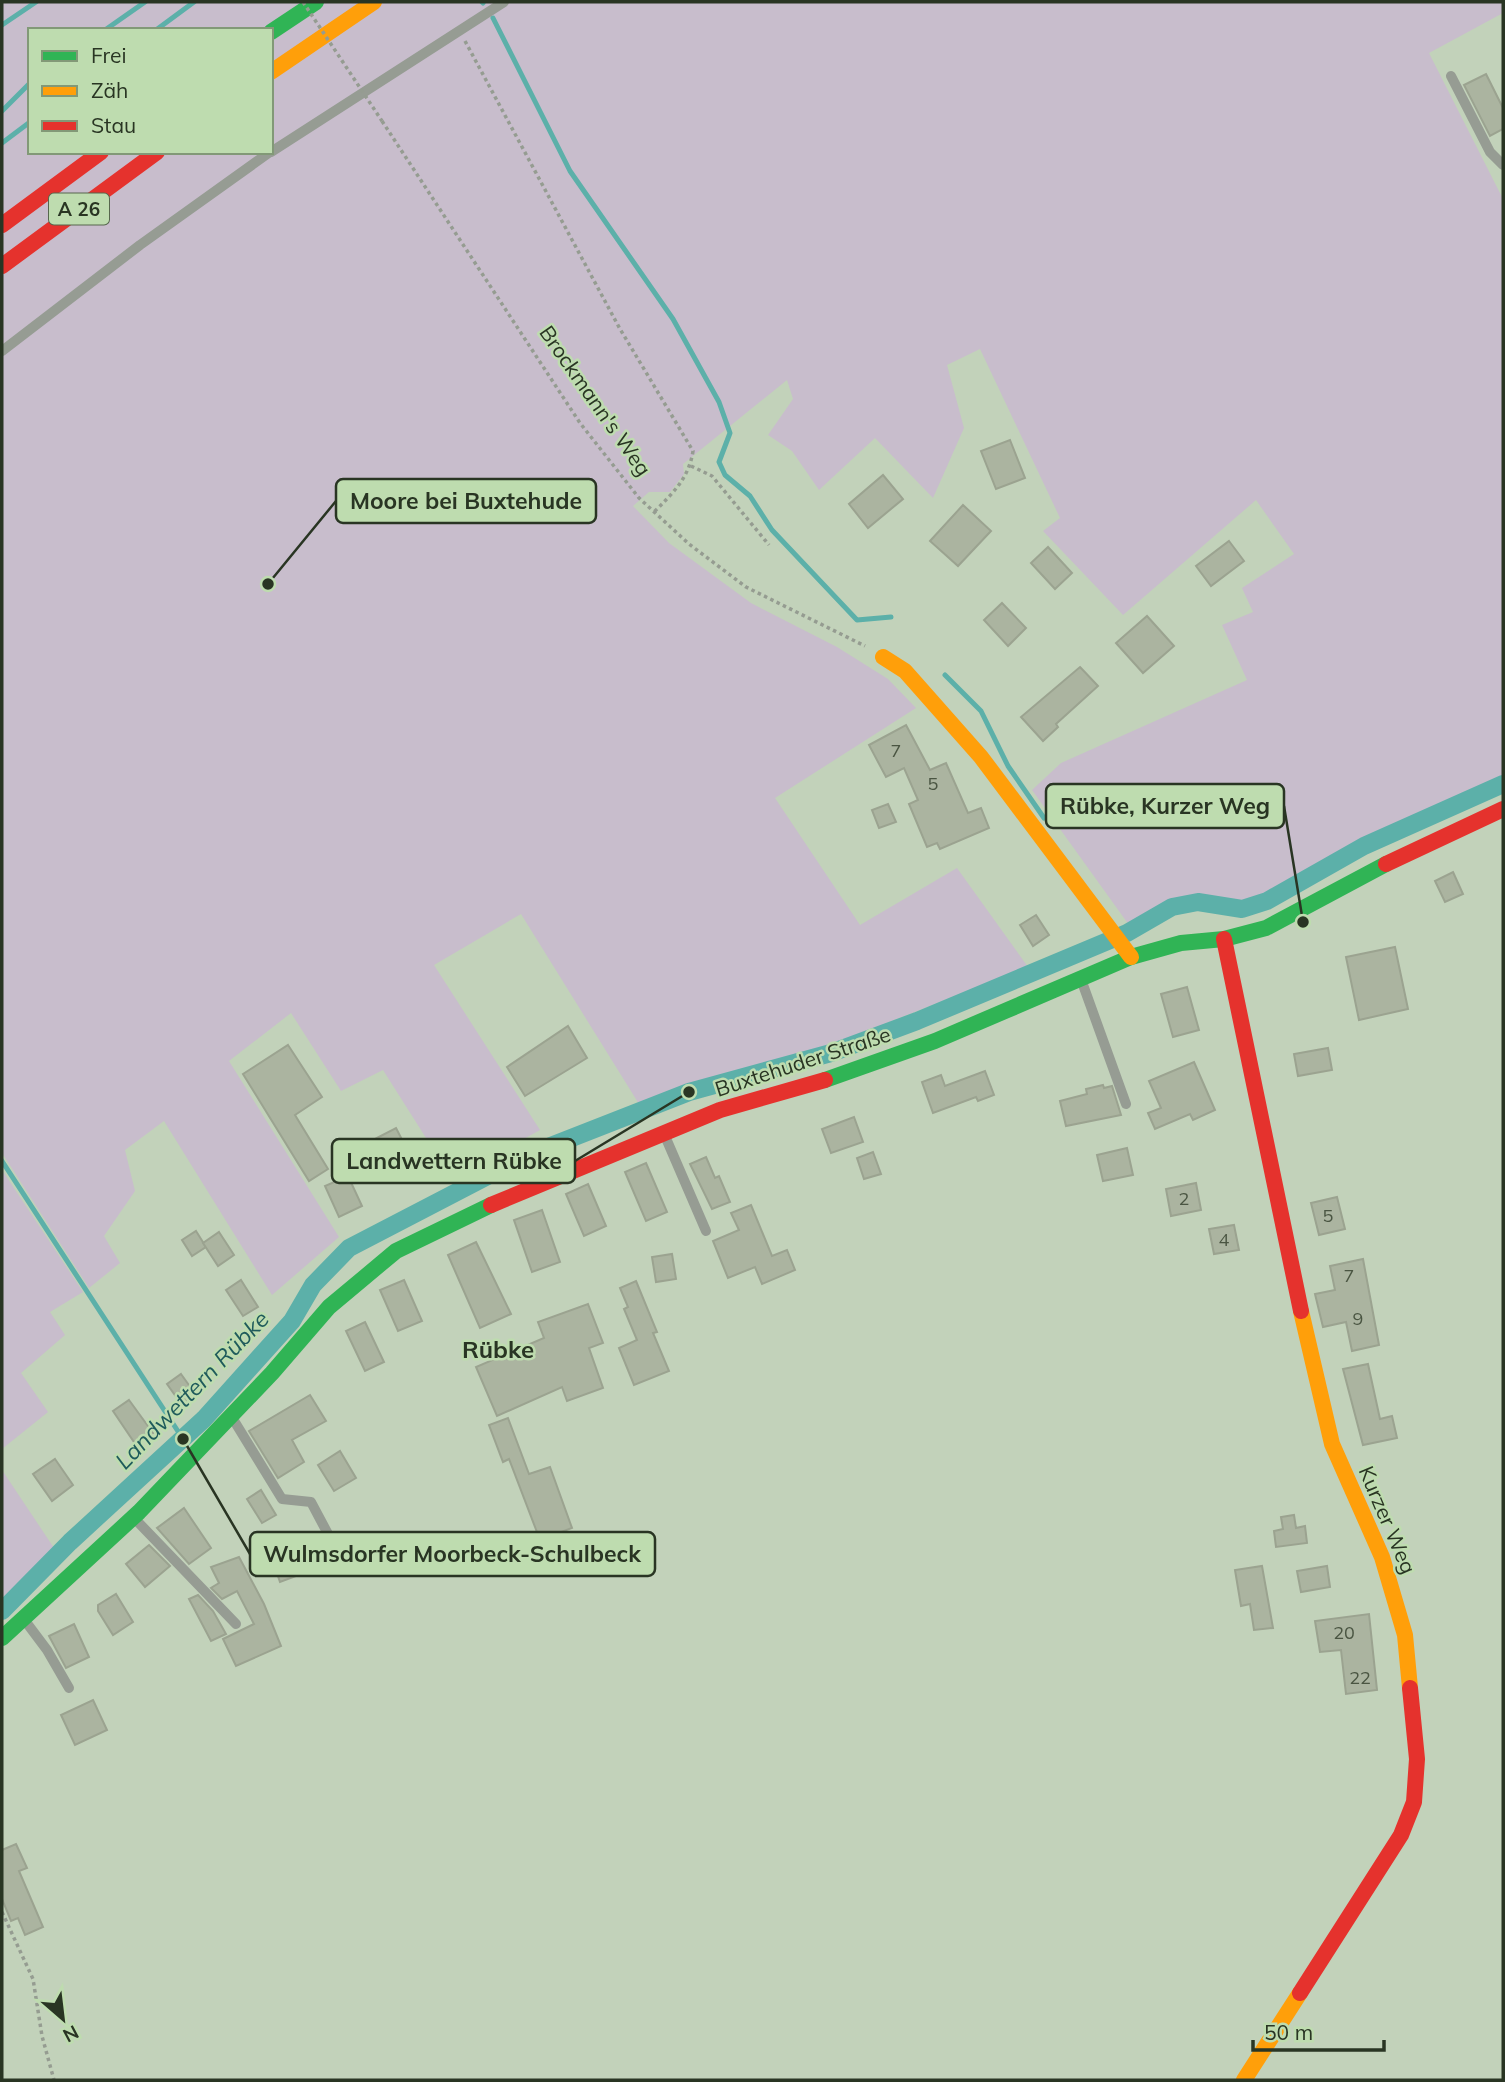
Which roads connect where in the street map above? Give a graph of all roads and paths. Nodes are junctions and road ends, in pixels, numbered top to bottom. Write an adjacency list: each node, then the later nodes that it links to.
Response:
1 (303, 2): 18 (path, Brockmann's Weg, bridge)
2 (316, 2): 6 (main road)
3 (374, 2): 7 (main road)
4 (504, 2): 5 (lane)
5 (459, 29): 9 (lane); 17 (path)
6 (273, 31)
7 (273, 71)
8 (1451, 76): 13 (lane)
9 (273, 151)
10 (98, 154): 14 (main road, A 26)
11 (154, 154): 15 (main road, A 26)
12 (268, 154): 16 (lane)
13 (1503, 165)
14 (2, 225)
15 (2, 266)
16 (2, 351)
17 (691, 466): 18 (path); 19 (path)
18 (654, 512): 20 (path, Brockmann's Weg)
19 (769, 545)
20 (883, 656): 23 (main road)
21 (1503, 809): 22 (main road, Buxtehuder Straße)
22 (1224, 939): 23 (main road, Buxtehuder Straße); 37 (main road, Kurzer Weg)
23 (1126, 951): 24 (main road, Buxtehuder Straße)
24 (1080, 978): 25 (lane); 26 (main road, Buxtehuder Straße)
25 (1126, 1104)
26 (663, 1132): 27 (lane); 28 (main road, Buxtehuder Straße)
27 (706, 1231)
28 (231, 1416): 29 (main road, Buxtehuder Straße); 30 (lane)
29 (134, 1517): 31 (main road, Buxtehuder Straße); 32 (lane)
30 (336, 1562)
31 (23, 1618): 33 (main road, Buxtehuder Straße); 34 (lane)
32 (236, 1624)
33 (2, 1638)
34 (69, 1688)
35 (2, 1912): 36 (path)
36 (54, 2080)
37 (1244, 2080)

